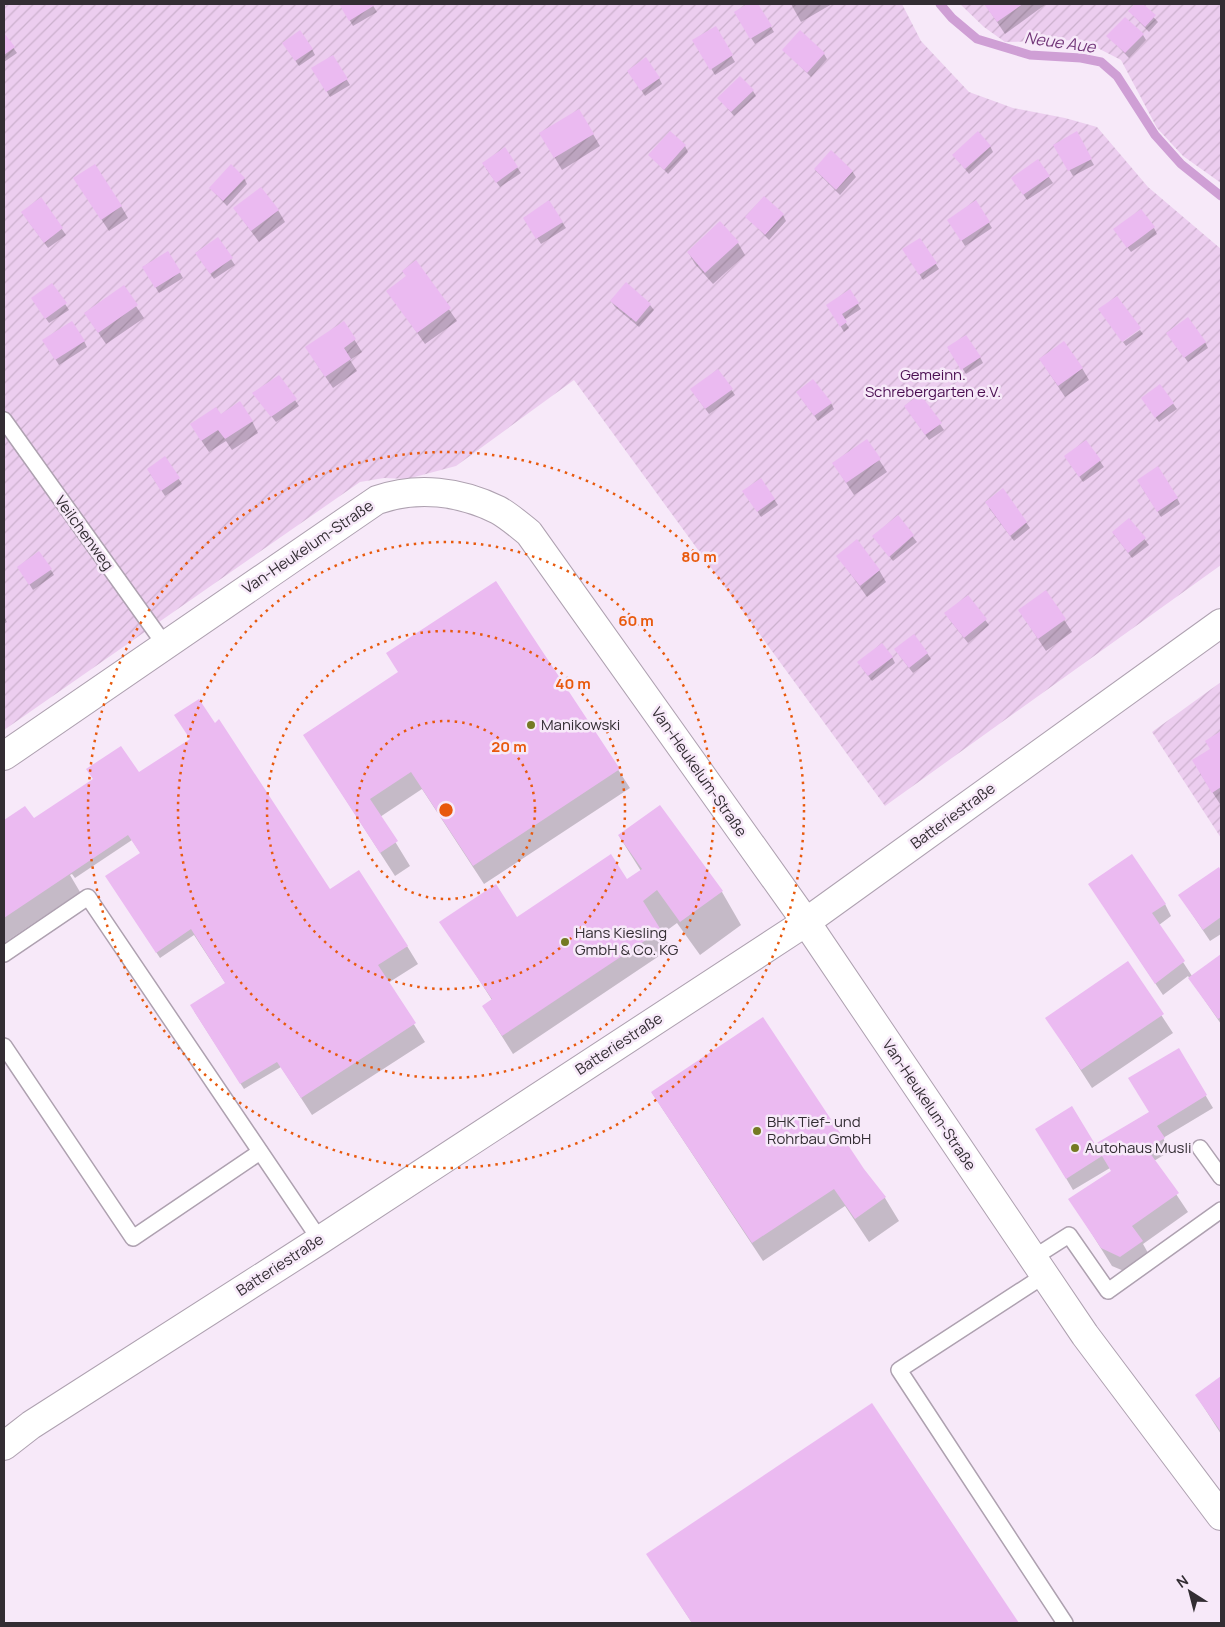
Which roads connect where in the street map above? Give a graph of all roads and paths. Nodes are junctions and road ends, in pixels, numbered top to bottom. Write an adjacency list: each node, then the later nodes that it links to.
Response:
1 (4, 420): 3 (lane, Veilchenweg)
2 (1221, 623): 5 (street, Batteriestraße)
3 (165, 645): 4 (street, Van-Heukelum-Straße); 5 (street, Van-Heukelum-Straße)
4 (4, 756)
5 (806, 922): 12 (street, Batteriestraße); 13 (street, Van-Heukelum-Straße)
6 (4, 954): 9 (lane)
7 (4, 1046): 9 (lane)
8 (1200, 1148): 10 (lane)
9 (260, 1152): 12 (lane)
10 (1221, 1177)
11 (1221, 1210): 13 (lane)
12 (320, 1240): 14 (street, Batteriestraße)
13 (1039, 1267): 15 (street, Van-Heukelum-Straße); 16 (lane)
14 (4, 1446)
15 (1221, 1516)
16 (1065, 1623)

